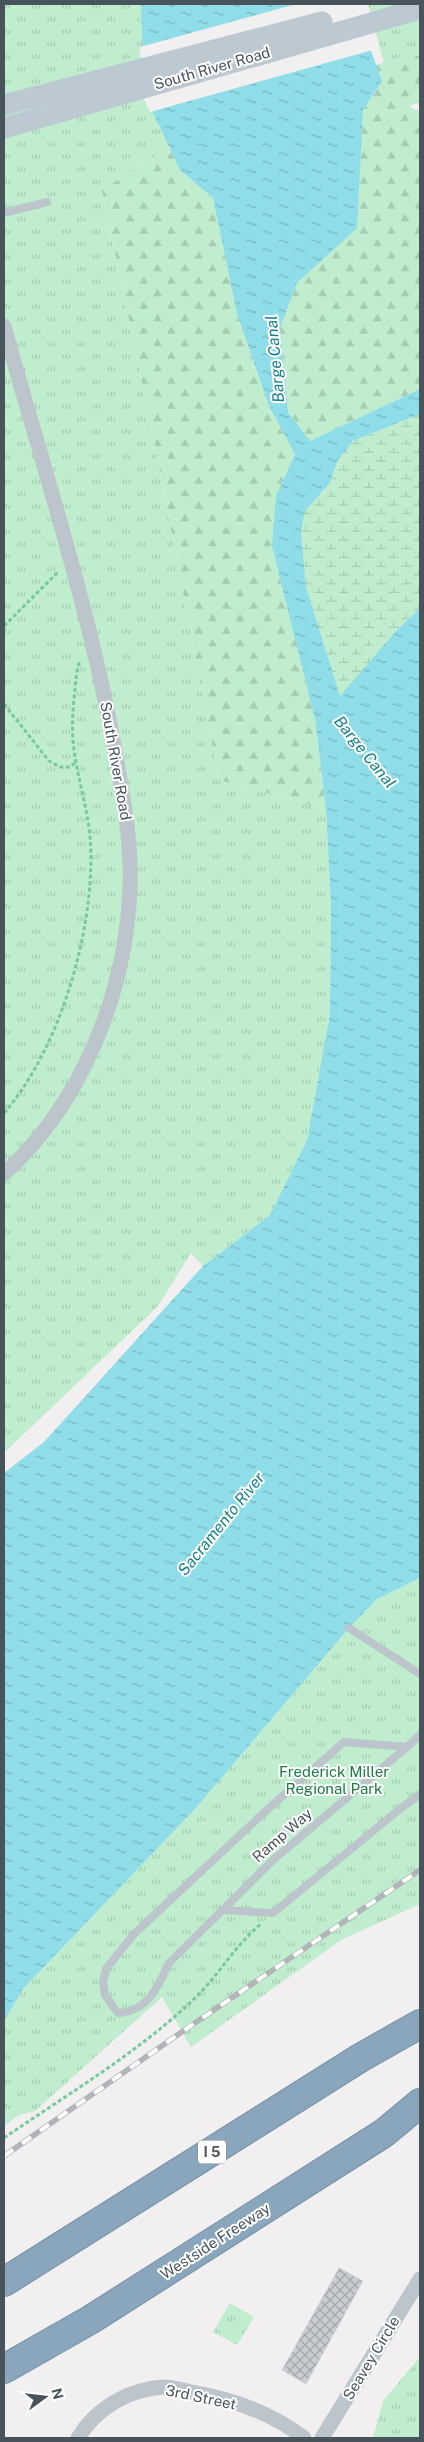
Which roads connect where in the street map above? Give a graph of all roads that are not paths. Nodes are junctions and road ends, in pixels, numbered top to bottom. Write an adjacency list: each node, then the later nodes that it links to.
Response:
1 (392, 4): 3 (street, South River Road)
2 (420, 9): 4 (street, South River Road)
3 (4, 105)
4 (4, 128)
5 (47, 202): 6 (lane)
6 (4, 213)
7 (4, 326): 8 (street, South River Road)
8 (4, 1174)
9 (350, 1628): 10 (lane)
10 (420, 1674)
11 (420, 1735): 12 (lane, Ramp Way)
12 (407, 1746): 14 (lane, Ramp Way); 14 (lane, Ramp Way)
13 (420, 1794): 14 (lane)
14 (222, 1910)
15 (420, 2024): 20 (highway, I 5)
16 (420, 2103): 18 (highway, Westside Freeway)
17 (420, 2118): 18 (highway)
18 (384, 2133): 21 (highway, Westside Freeway)
19 (420, 2279): 24 (street, Seavey Circle)
20 (4, 2282)
21 (4, 2369)
22 (78, 2438): 23 (street, 3rd Street)
23 (304, 2438)
24 (322, 2438)

